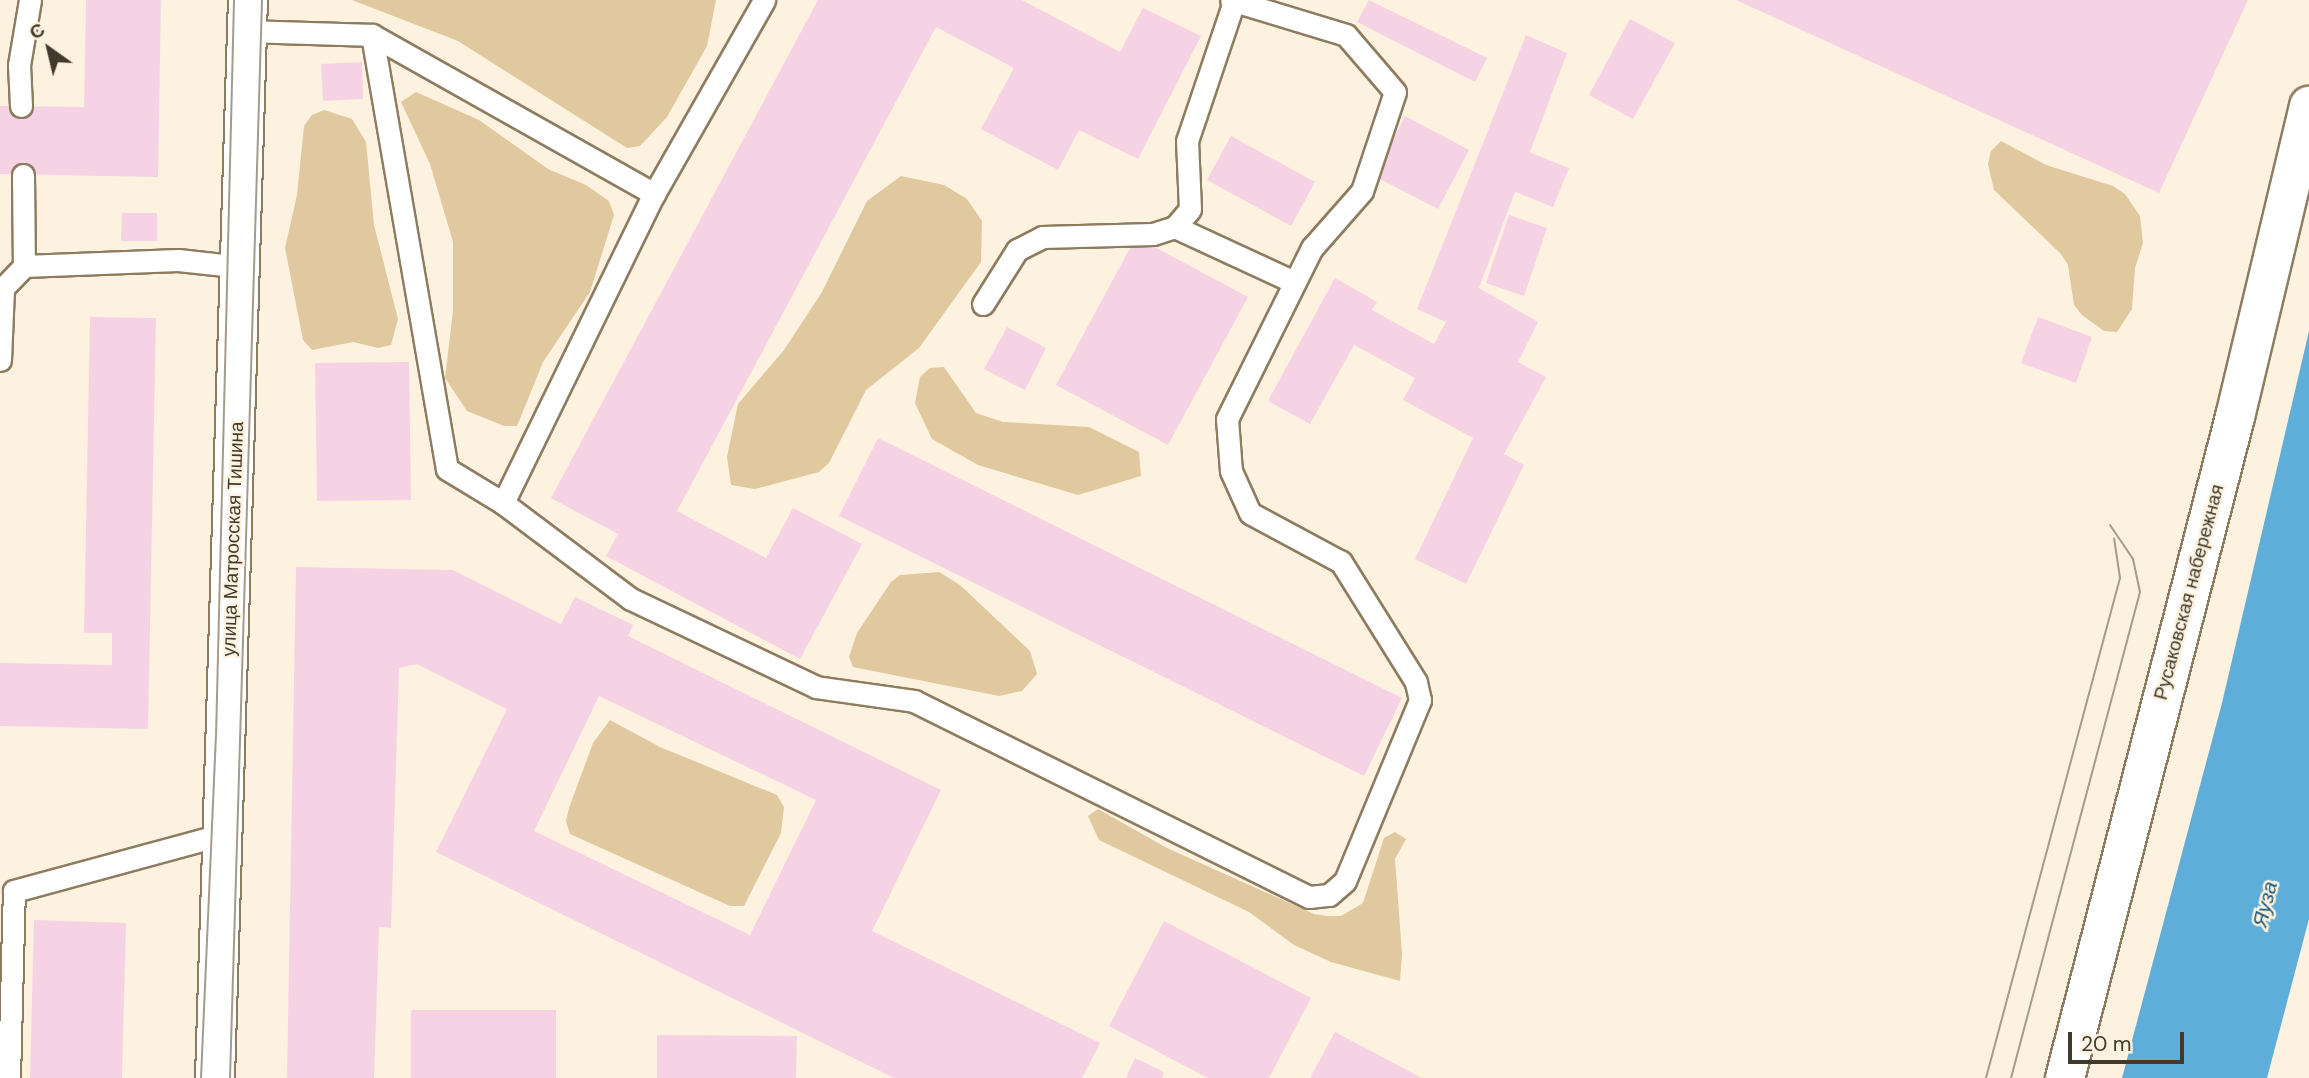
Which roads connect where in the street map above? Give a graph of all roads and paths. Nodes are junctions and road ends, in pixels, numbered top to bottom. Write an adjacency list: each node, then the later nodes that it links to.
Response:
1 (30, 0): 6 (lane)
2 (764, 0): 10 (lane)
3 (1233, 1): 11 (lane); 14 (lane)
4 (248, 15): 5 (lane); 13 (street, улица Матросская Тишина)
5 (372, 35): 10 (lane); 17 (lane)
6 (10, 67): 7 (lane)
7 (21, 106)
8 (2309, 106): 22 (street, Русаковская набережная)
9 (23, 174): 12 (lane)
10 (654, 194): 17 (lane)
11 (1175, 227): 14 (lane); 15 (lane)
12 (24, 266): 13 (lane); 16 (lane)
13 (241, 267): 18 (street, улица Матросская Тишина)
14 (1294, 282): 17 (lane)
15 (983, 304)
16 (0, 360)
17 (503, 503)
18 (224, 834): 19 (lane); 21 (street, улица Матросская Тишина)
19 (6, 986): 20 (lane)
20 (9, 1078)
21 (215, 1078)
22 (2065, 1078)

